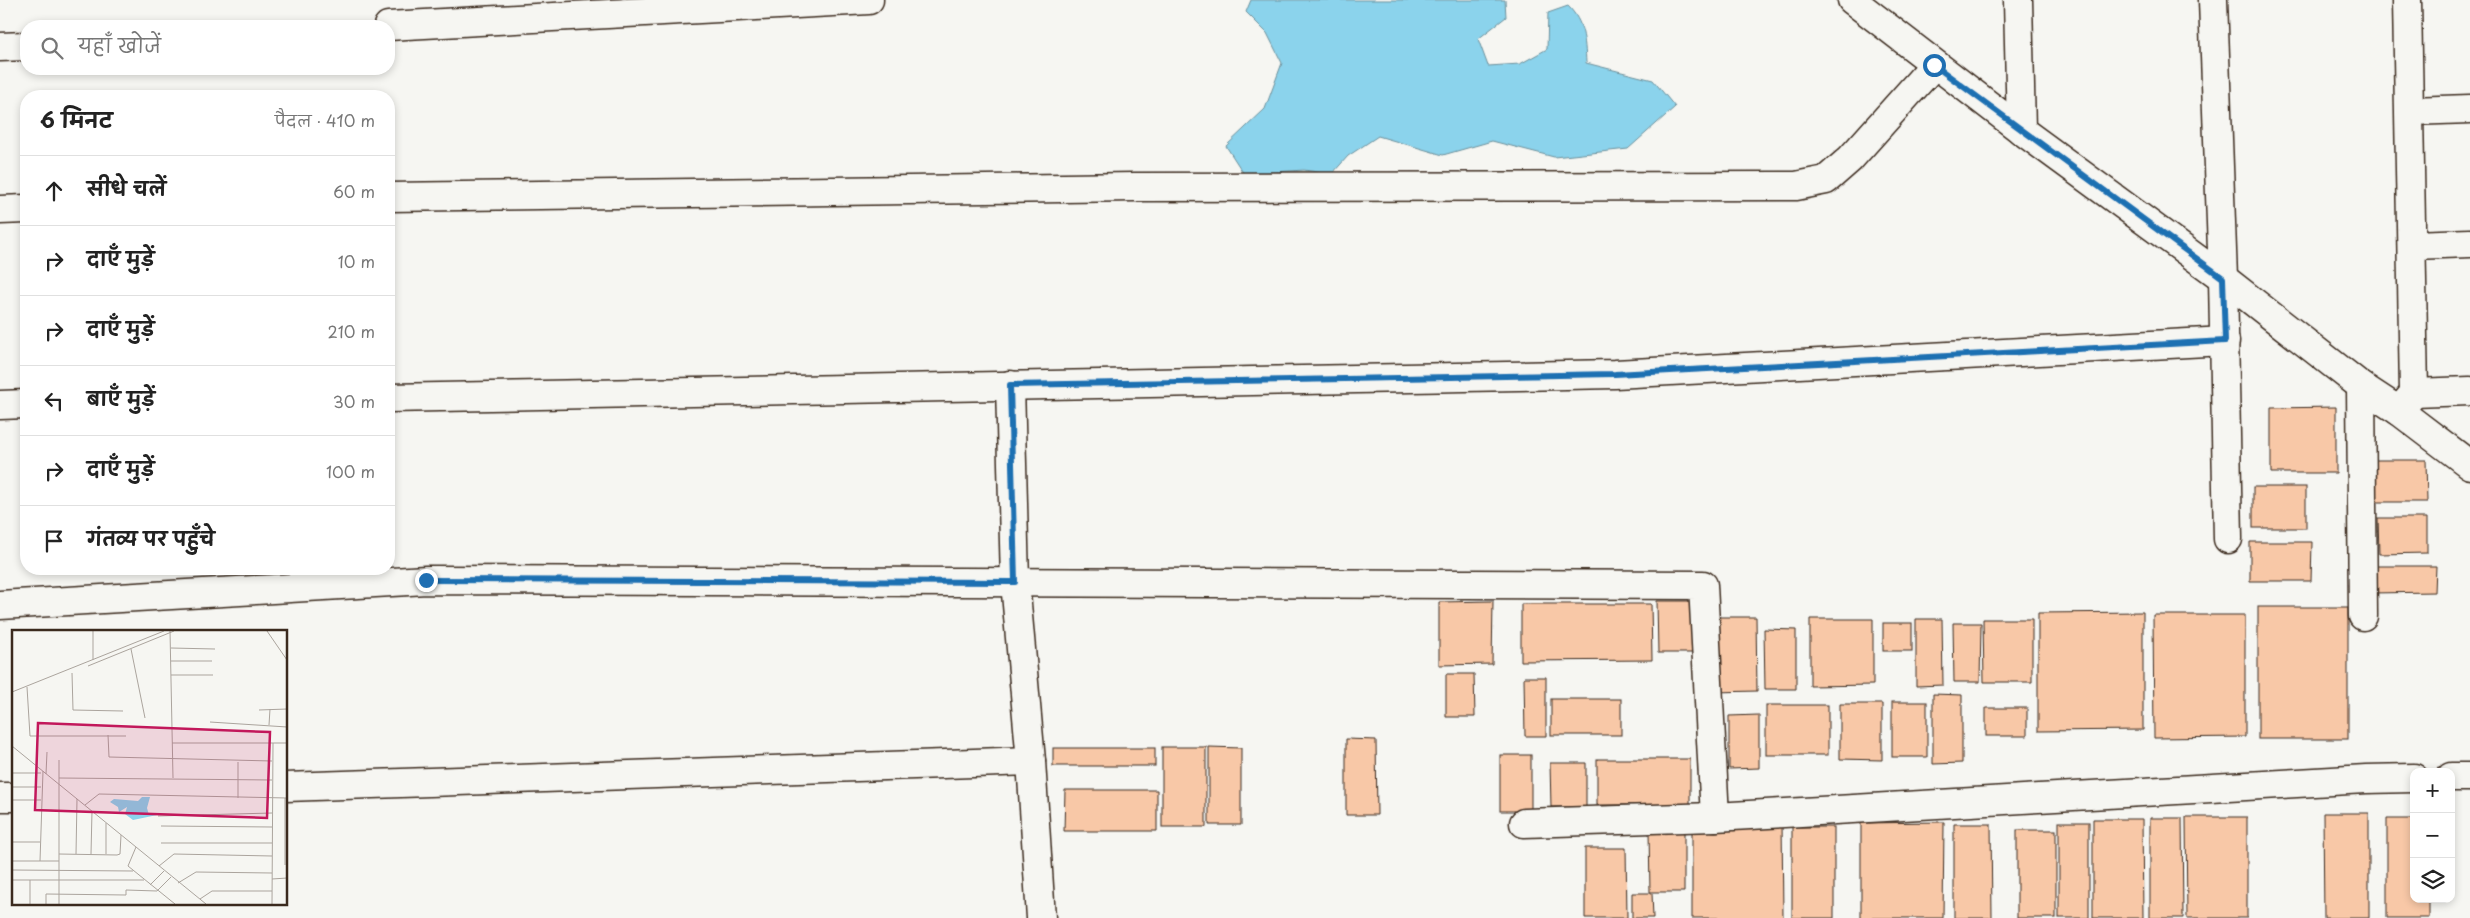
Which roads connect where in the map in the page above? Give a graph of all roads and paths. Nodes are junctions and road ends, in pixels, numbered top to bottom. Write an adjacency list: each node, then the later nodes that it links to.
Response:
1 (868, 0): 6 (street)
2 (2018, 0): 12 (street)
3 (2213, 0): 18 (street)
4 (2408, 0): 11 (street)
5 (1861, 3): 9 (street)
6 (395, 26)
7 (20, 46): 8 (street)
8 (0, 47)
9 (1934, 65): 12 (street); 13 (street)
10 (2470, 109): 11 (street)
11 (2410, 111): 17 (street)
12 (2021, 130): 18 (street)
13 (395, 197)
14 (20, 209): 15 (street)
15 (0, 210)
16 (2470, 243): 17 (street)
17 (2412, 245): 24 (street)
18 (2223, 278): 19 (street); 21 (street)
19 (2225, 341): 20 (street); 28 (street)
20 (1010, 385): 23 (street); 30 (street)
21 (2361, 386): 24 (street); 32 (street)
22 (2470, 391): 24 (street)
23 (395, 398)
24 (2406, 402): 27 (street)
25 (20, 404): 26 (street)
26 (0, 405)
27 (2470, 465)
28 (2228, 539)
29 (328, 577): 30 (street); 31 (street)
30 (1015, 582): 33 (street); 38 (street)
31 (0, 605)
32 (2363, 616)
33 (1031, 761): 37 (street); 40 (street)
34 (2455, 777): 35 (street)
35 (2470, 777)
36 (2410, 778): 38 (street)
37 (288, 787)
38 (1715, 817): 39 (street)
39 (1524, 823)
40 (1041, 918)

